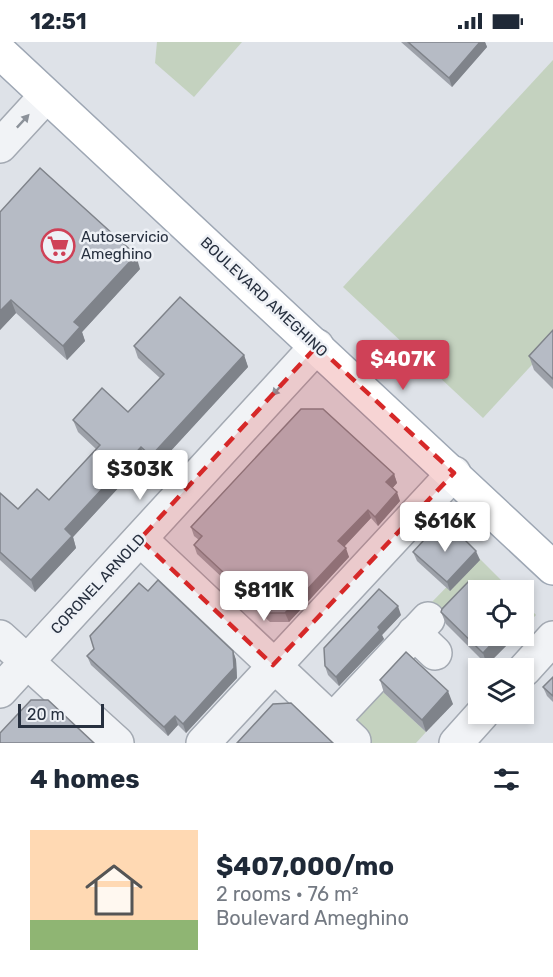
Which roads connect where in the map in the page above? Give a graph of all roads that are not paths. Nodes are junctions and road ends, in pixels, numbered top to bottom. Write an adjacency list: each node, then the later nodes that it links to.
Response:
1 (0, 52): 2 (main road, BOULEVARD AMEGHINO)
2 (46, 96): 3 (street, one-way to 2); 4 (main road, BOULEVARD AMEGHINO)
3 (0, 146)
4 (318, 346): 5 (main road, BOULEVARD AMEGHINO); 6 (street, CORONEL ARNOLD, one-way to 6)
5 (454, 473): 7 (main road, BOULEVARD AMEGHINO); 13 (street)
6 (140, 539): 12 (street, CORONEL ARNOLD); 13 (street)
7 (553, 568)
8 (426, 635): 13 (street)
9 (0, 637): 12 (street)
10 (553, 638): 11 (street)
11 (534, 659)
12 (26, 662): 14 (street, CORONEL ARNOLD); 16 (street)
13 (273, 665): 17 (street)
14 (0, 691)
15 (473, 724): 18 (street)
16 (117, 743)
17 (203, 743)
18 (456, 743)

